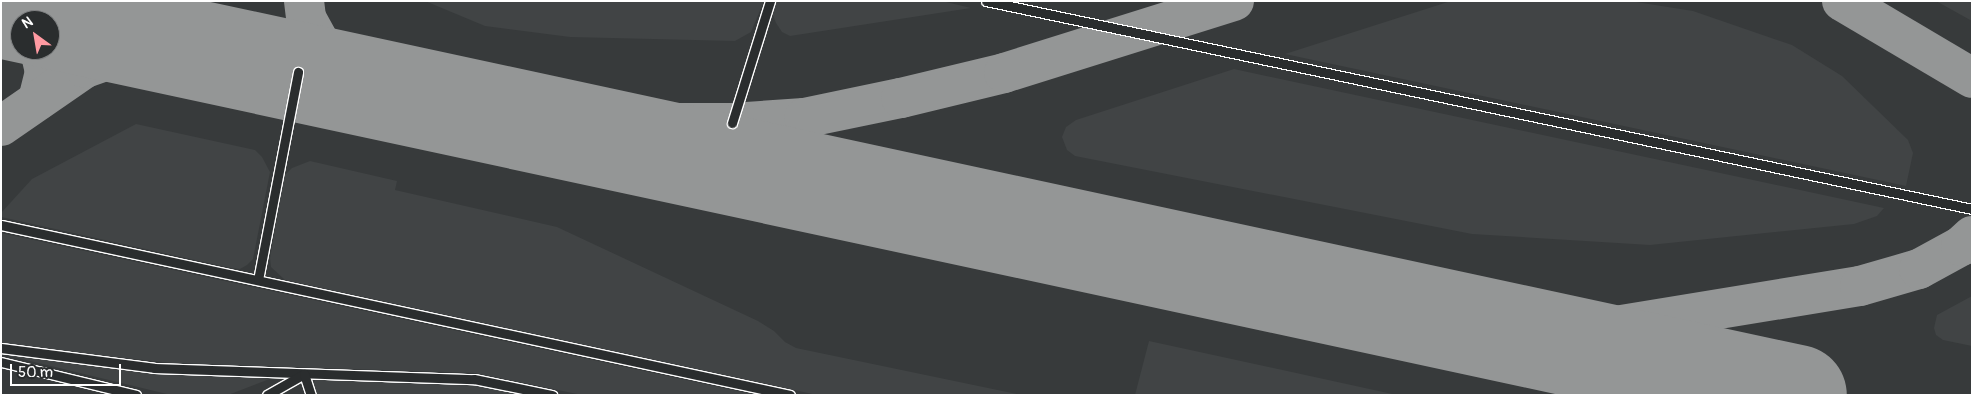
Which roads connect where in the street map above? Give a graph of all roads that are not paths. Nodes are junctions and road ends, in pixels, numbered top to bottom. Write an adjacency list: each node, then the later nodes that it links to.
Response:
1 (770, 1): 4 (lane)
2 (986, 1): 5 (lane)
3 (298, 72): 7 (lane)
4 (732, 123)
5 (1972, 209)
6 (1, 225): 7 (lane)
7 (258, 280): 15 (lane)
8 (1, 348): 10 (lane)
9 (1, 362): 11 (lane)
10 (304, 374): 12 (lane); 13 (lane); 14 (lane)
11 (136, 395)
12 (267, 395)
13 (311, 395)
14 (552, 395)
15 (790, 395)

